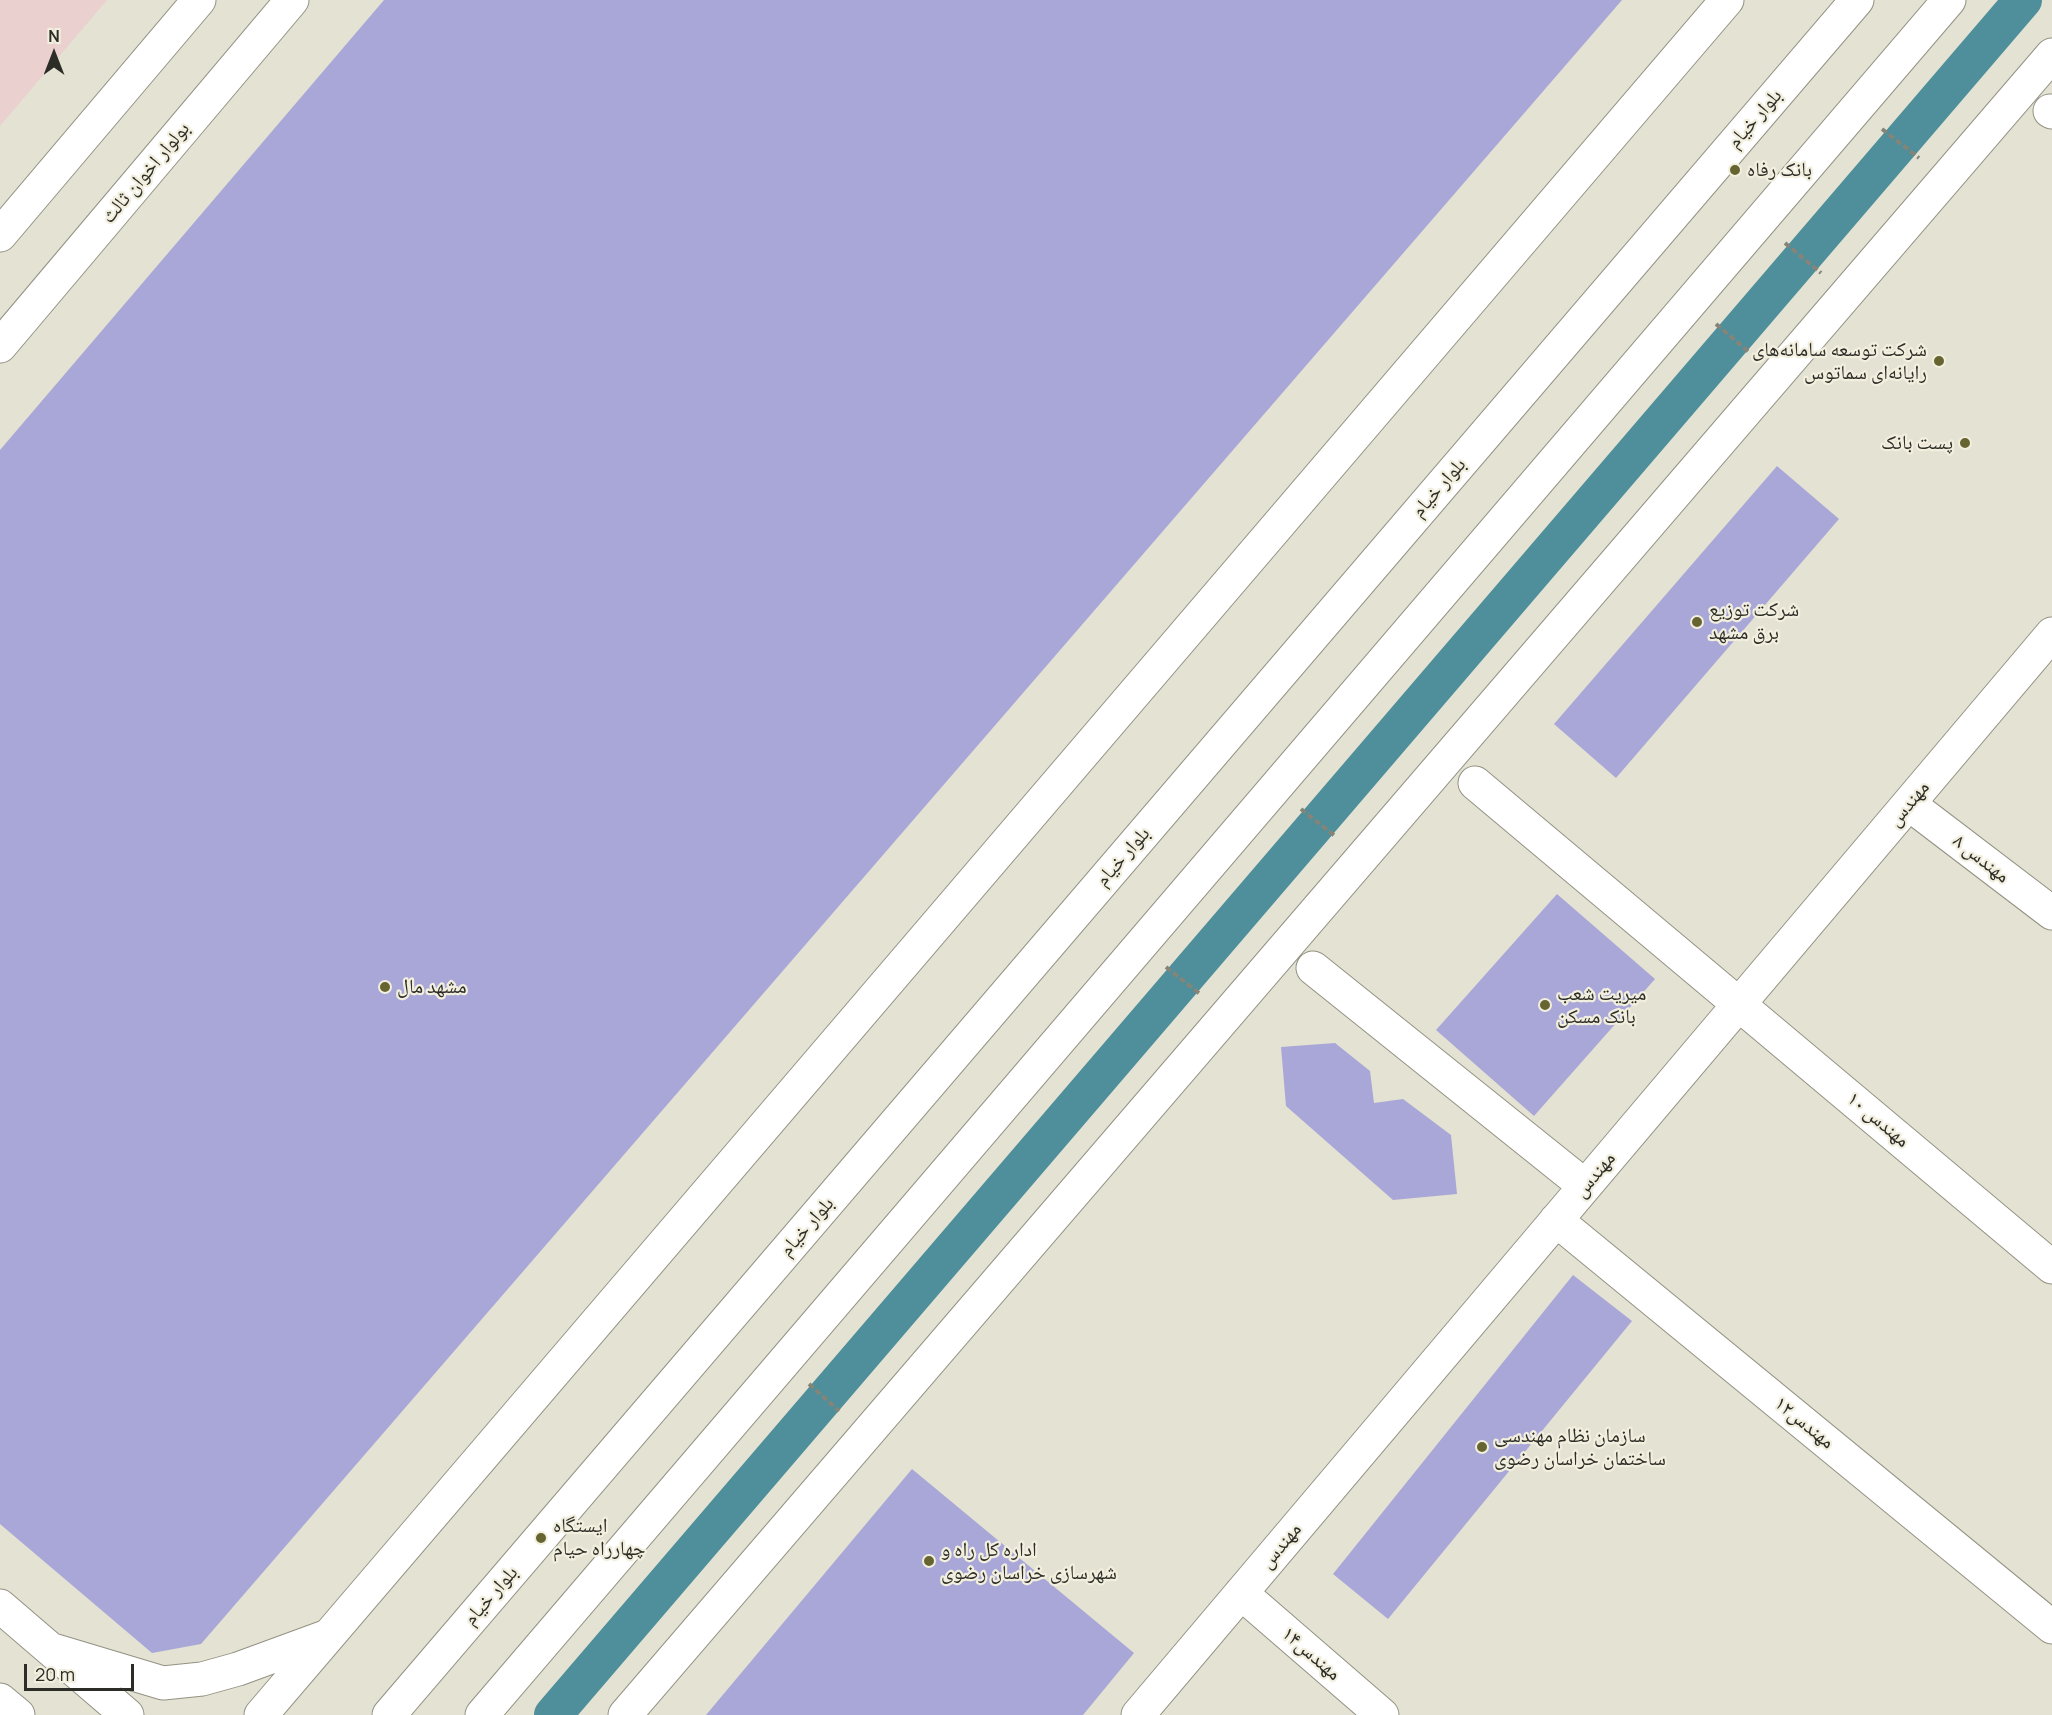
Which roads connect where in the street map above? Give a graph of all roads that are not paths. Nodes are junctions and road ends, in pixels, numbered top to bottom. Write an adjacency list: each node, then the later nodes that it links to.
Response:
1 (199, 0): 7 (street)
2 (292, 0): 8 (street, بولوار اخوان ثالث)
3 (1727, 0): 21 (street)
4 (1857, 0): 27 (street, بلوار خیام)
5 (1948, 0): 28 (street)
6 (2052, 55): 29 (street)
7 (0, 235)
8 (0, 346)
9 (2052, 634): 11 (street, مهندس)
10 (1475, 783): 14 (street, مهندس ۱۰)
11 (1909, 804): 12 (street, مهندس ۸); 14 (street, مهندس)
12 (2052, 913)
13 (1313, 968): 15 (street)
14 (1740, 1004): 15 (street, مهندس); 17 (street, مهندس ۱۰)
15 (1585, 1186): 16 (street, مهندس)
16 (1556, 1220): 18 (street, مهندس); 20 (street, مهندس۱۲)
17 (2052, 1267)
18 (1240, 1593): 30 (street, مهندس); 31 (street, مهندس۱۴)
19 (0, 1606): 22 (street)
20 (2052, 1627)
21 (329, 1636): 22 (street); 26 (street)
22 (54, 1650): 25 (street)
23 (0, 1700): 24 (street)
24 (18, 1715)
25 (127, 1715)
26 (261, 1715)
27 (389, 1715)
28 (482, 1715)
29 (625, 1715)
30 (1138, 1715)
31 (1382, 1715)

